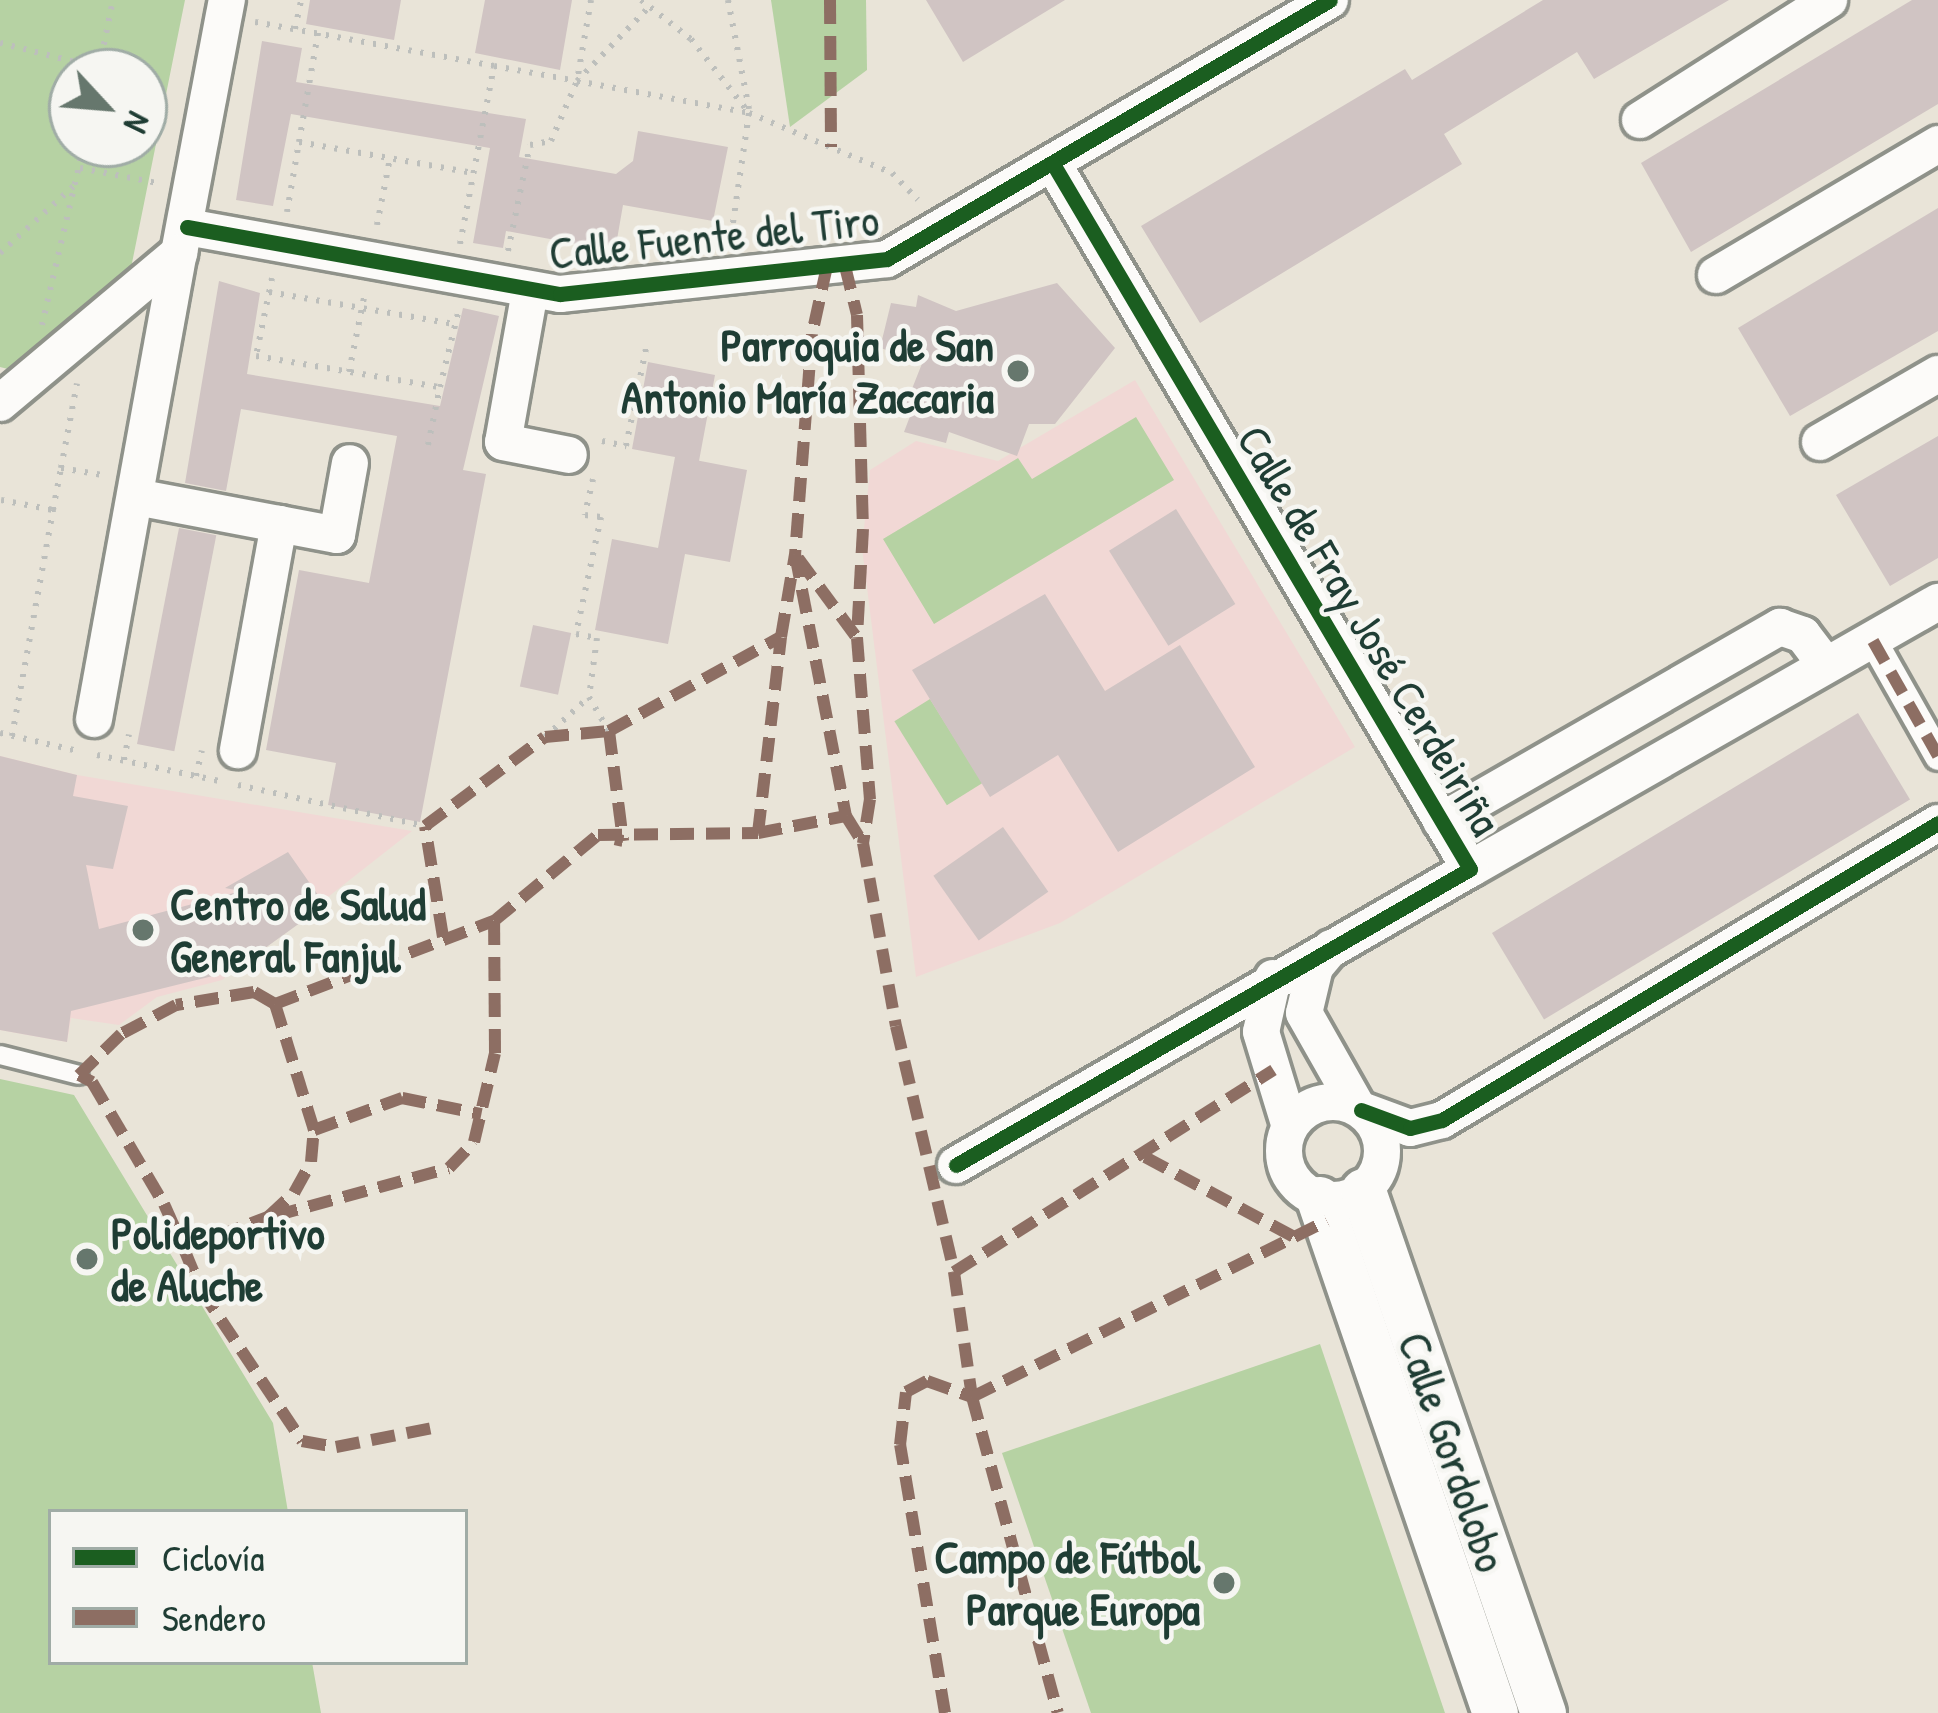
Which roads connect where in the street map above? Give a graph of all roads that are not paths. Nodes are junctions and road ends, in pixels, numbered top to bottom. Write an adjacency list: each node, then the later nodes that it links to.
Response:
1 (1330, 0): 6 (street, Calle Fuente del Tiro)
2 (1829, 0): 4 (street)
3 (236, 10): 7 (street)
4 (1640, 120)
5 (1938, 144): 8 (street)
6 (1053, 164): 9 (street, Calle Fuente del Tiro); 23 (street, Calle de Fray José Cerdeiriña)
7 (183, 240): 9 (street, Calle Fuente del Tiro); 11 (street); 15 (street)
8 (1716, 275)
9 (530, 291): 13 (street)
10 (1938, 374): 12 (street)
11 (0, 404)
12 (1820, 442)
13 (588, 458)
14 (350, 463): 16 (street)
15 (136, 497): 16 (street); 20 (street)
16 (279, 524): 21 (street)
17 (1938, 602): 18 (street, Calle de Fray José Cerdeiriña)
18 (1873, 640): 19 (street, Calle de Fray José Cerdeiriña); 22 (street)
19 (1824, 664): 23 (street, Calle de Fray José Cerdeiriña); 25 (street, Calle de Fray José Cerdeiriña)
20 (94, 718)
21 (220, 750)
22 (1938, 757)
23 (1441, 821): 25 (street, Calle de Fray José Cerdeiriña)
24 (1938, 823): 30 (street)
25 (1469, 868): 26 (street, Calle de Fray José Cerdeiriña)
26 (1338, 940): 27 (street, Calle de Fray José Cerdeiriña); 30 (street)
27 (1273, 978): 31 (street); 32 (street, Calle de Fray José Cerdeiriña)
28 (0, 1055): 29 (lane)
29 (79, 1075)
30 (1360, 1109): 31 (street); 33 (street)
31 (1290, 1127): 33 (street)
32 (956, 1165)
33 (1341, 1195): 34 (street, Calle Gordolobo); 35 (street, Calle Gordolobo)
34 (1495, 1713)
35 (1543, 1713)

